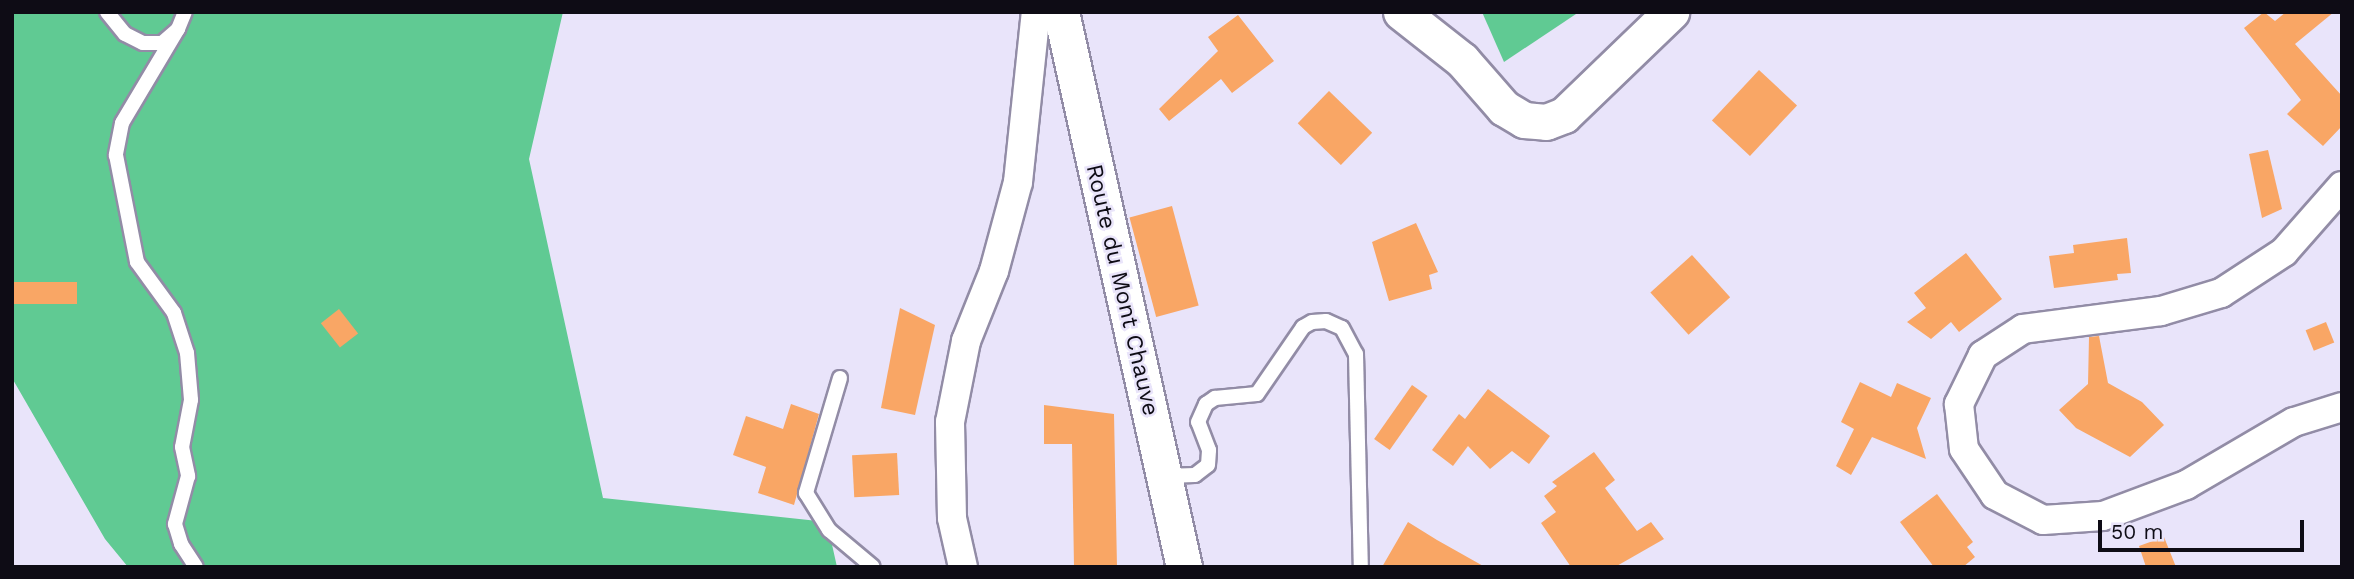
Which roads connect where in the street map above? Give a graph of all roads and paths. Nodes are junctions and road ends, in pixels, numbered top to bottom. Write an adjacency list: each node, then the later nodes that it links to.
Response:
1 (107, 12): 7 (lane)
2 (185, 12): 7 (lane)
3 (1036, 12): 14 (street)
4 (1061, 12): 11 (street, Route du Mont Chauve)
5 (1401, 12): 6 (street)
6 (1671, 12)
7 (178, 29): 12 (lane)
8 (2342, 186): 10 (street)
9 (840, 378): 13 (lane)
10 (2342, 407)
11 (1164, 476): 15 (street, Route du Mont Chauve); 16 (lane)
12 (196, 567)
13 (873, 567)
14 (963, 567)
15 (1184, 567)
16 (1361, 567)

